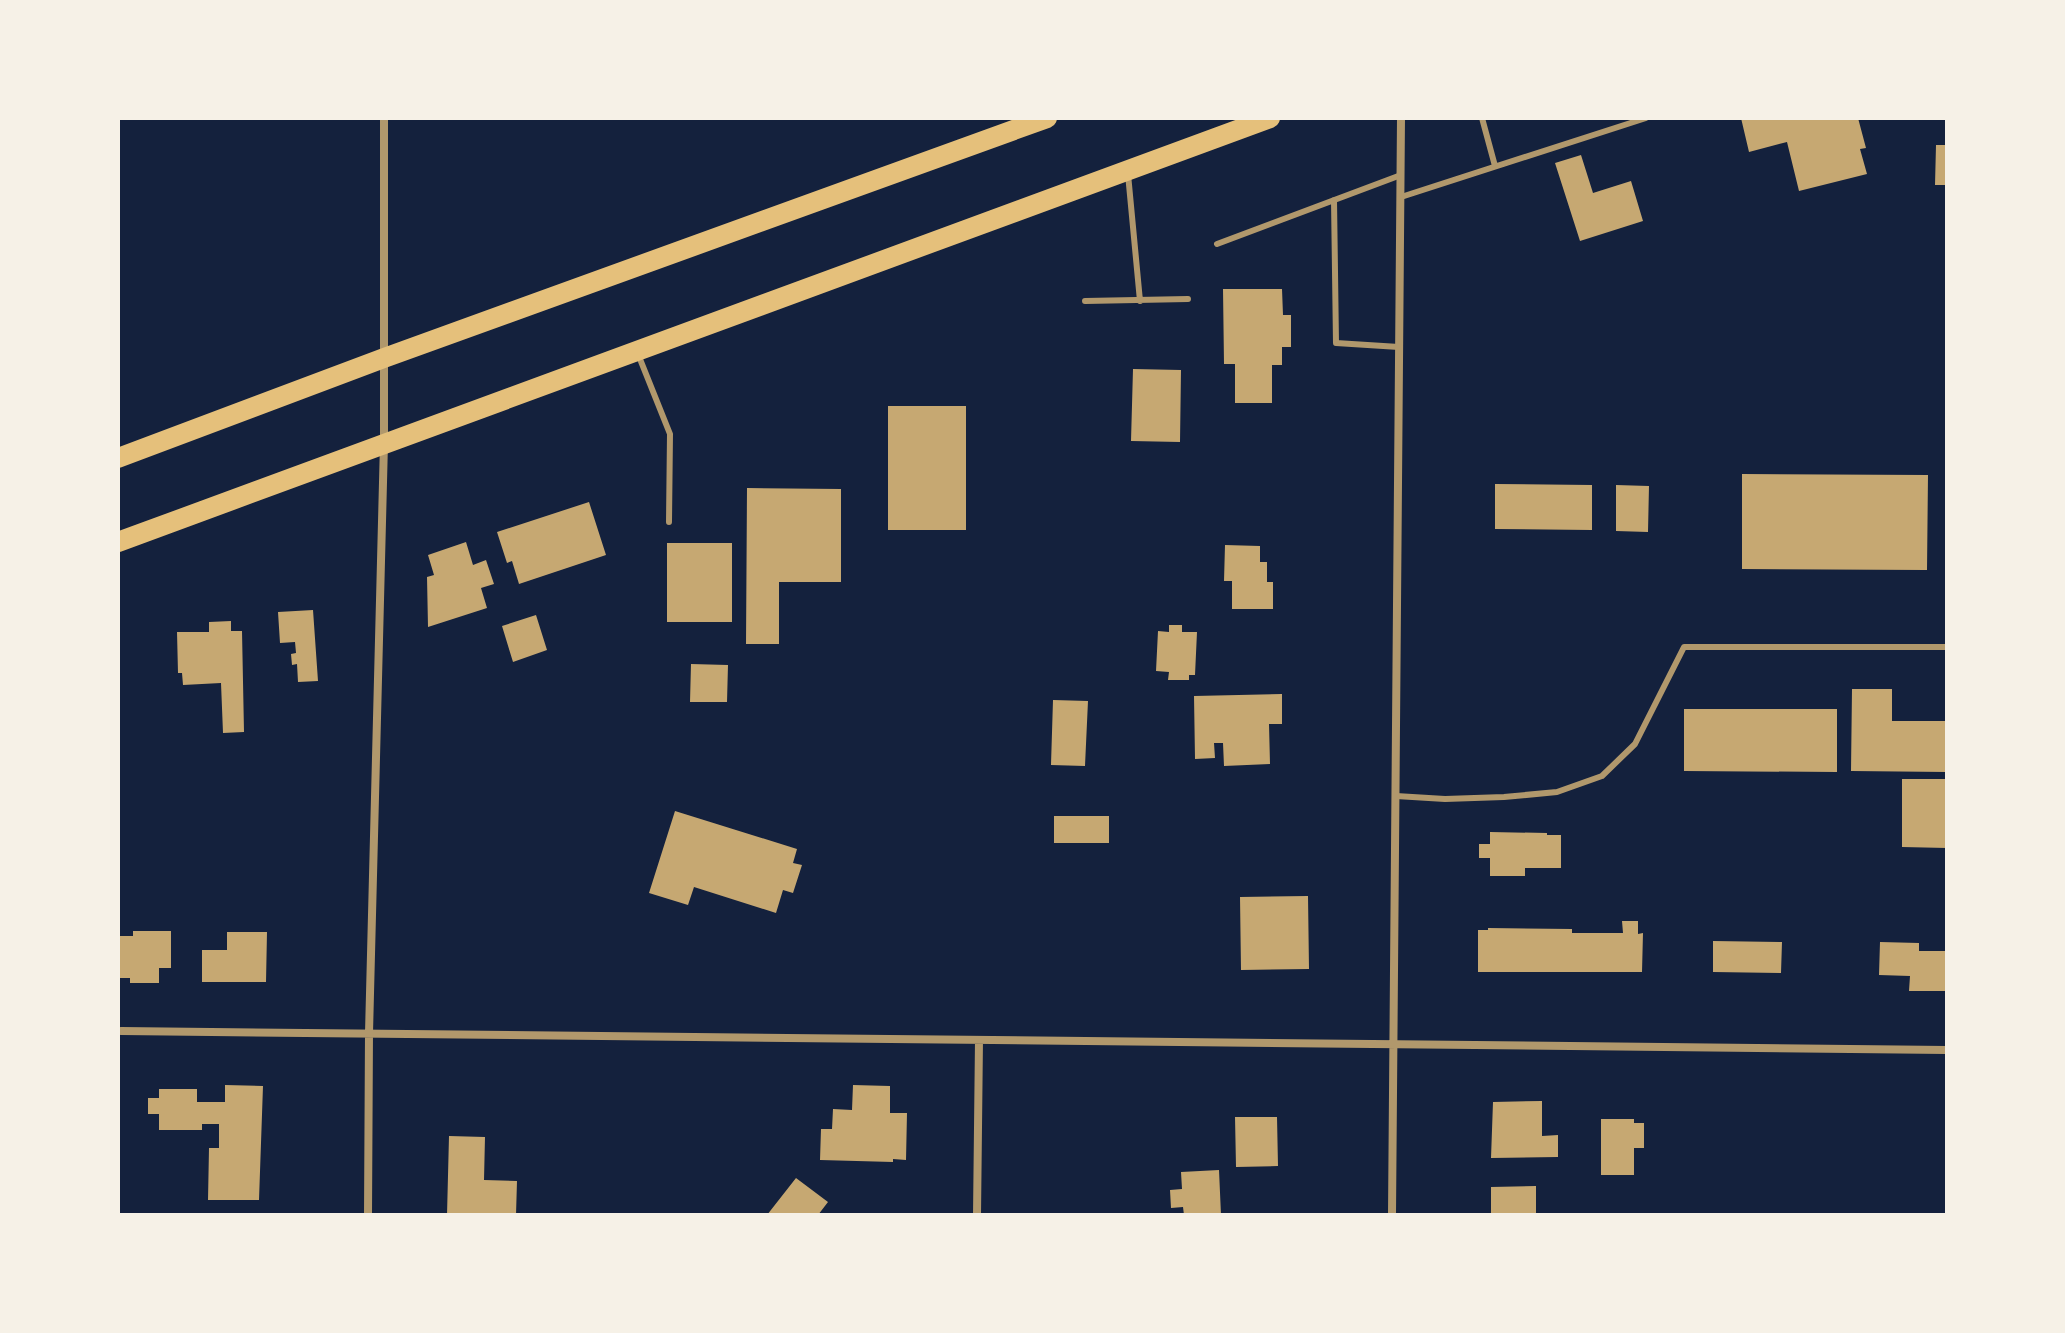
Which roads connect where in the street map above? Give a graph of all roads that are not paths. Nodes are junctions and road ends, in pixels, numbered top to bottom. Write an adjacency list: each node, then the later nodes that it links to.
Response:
1 (384, 118): 18 (street)
2 (1047, 118): 18 (main road)
3 (1270, 118): 8 (main road)
4 (1401, 118): 9 (street)
5 (1482, 118): 7 (lane)
6 (1646, 118): 7 (lane)
7 (1495, 166): 10 (lane)
8 (1128, 170): 15 (lane); 17 (main road)
9 (1401, 175): 10 (street); 11 (lane)
10 (1401, 197): 16 (street)
11 (1334, 200): 12 (lane); 16 (lane)
12 (1217, 244)
13 (1188, 299): 15 (lane)
14 (1085, 301): 15 (lane)
15 (1140, 301)
16 (1399, 347): 24 (street)
17 (637, 351): 19 (main road); 21 (lane)
18 (384, 358): 19 (street); 20 (main road)
19 (384, 443): 22 (main road); 26 (street)
20 (118, 458)
21 (669, 522)
22 (118, 542)
23 (1947, 647): 24 (lane)
24 (1396, 796): 28 (street)
25 (121, 1031): 26 (street)
26 (369, 1033): 27 (street); 30 (street)
27 (979, 1040): 28 (street); 31 (street)
28 (1394, 1044): 29 (street); 32 (street)
29 (1947, 1050)
30 (368, 1215)
31 (977, 1215)
32 (1392, 1215)

